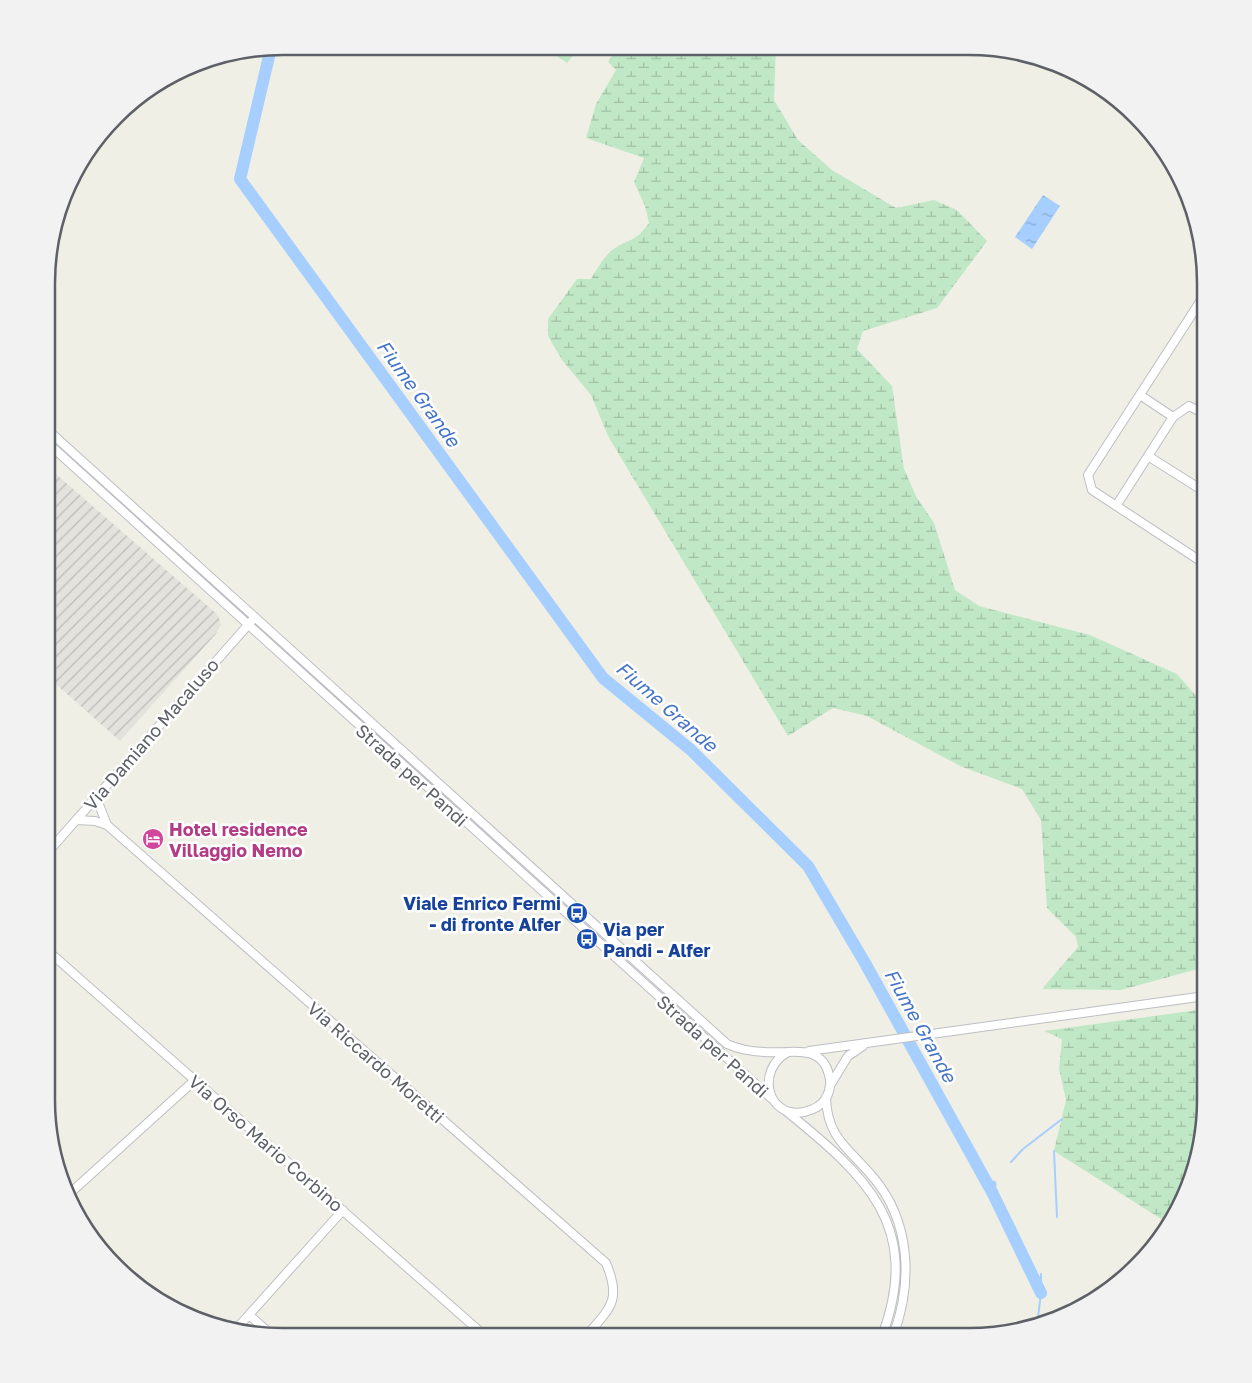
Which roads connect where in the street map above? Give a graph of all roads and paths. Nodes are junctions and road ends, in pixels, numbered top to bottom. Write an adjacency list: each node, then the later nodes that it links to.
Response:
1 (1197, 306): 2 (street)
2 (1140, 394): 4 (street); 9 (street)
3 (1197, 410): 4 (street)
4 (1173, 417): 7 (street)
5 (55, 437): 11 (street, Strada per Pandi)
6 (55, 450): 12 (street, Strada per Pandi)
7 (1148, 456): 8 (street); 9 (street)
8 (1197, 487)
9 (1116, 506): 10 (street)
10 (1197, 559)
11 (254, 617): 12 (street, Via Damiano Macaluso); 21 (street, Strada per Pandi)
12 (247, 626): 13 (street, Via Damiano Macaluso); 25 (street, Strada per Pandi)
13 (96, 797): 14 (street, Via Damiano Macaluso); 15 (street, Via Riccardo Moretti)
14 (76, 820): 15 (street); 16 (street, Via Damiano Macaluso)
15 (107, 825): 32 (street, Via Riccardo Moretti)
16 (55, 844)
17 (55, 956): 22 (street, Via Orso Mario Corbino)
18 (1197, 998): 19 (street, Strada per Pandi)
19 (869, 1043): 20 (street, Strada per Pandi); 23 (street, Strada per Pandi)
20 (806, 1051): 21 (street, Strada per Pandi); 23 (street)
21 (788, 1052): 25 (street, Strada per Pandi)
22 (195, 1080): 26 (street); 27 (street, Via Orso Mario Corbino)
23 (830, 1088): 24 (street, Strada per Pandi)
24 (826, 1097): 25 (street, Strada per Pandi); 34 (street)
25 (779, 1106): 33 (street)
26 (74, 1190)
27 (342, 1210): 28 (street); 31 (street, Via Orso Mario Corbino)
28 (249, 1315): 29 (street); 30 (street)
29 (241, 1324)
30 (263, 1327)
31 (476, 1328)
32 (593, 1328)
33 (885, 1328)
34 (896, 1328)

